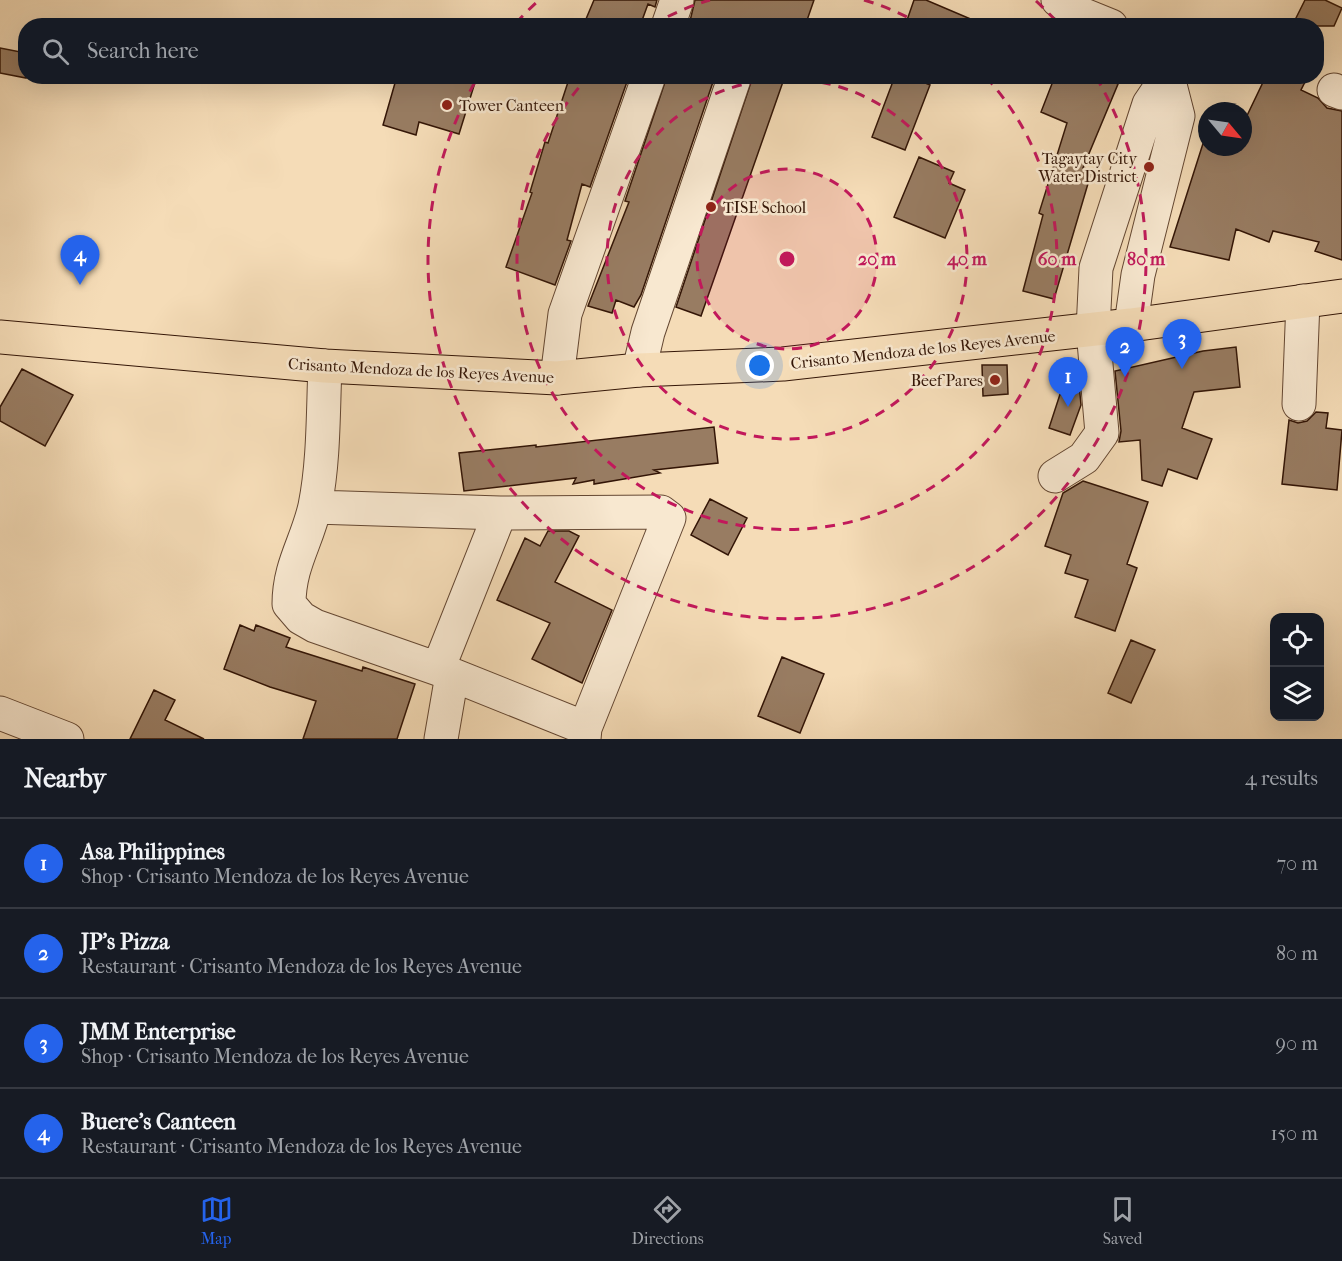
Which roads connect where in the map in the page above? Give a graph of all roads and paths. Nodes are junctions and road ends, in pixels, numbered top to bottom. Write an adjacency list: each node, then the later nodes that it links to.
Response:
1 (676, 0): 3 (street)
2 (1058, 0): 4 (street)
3 (670, 18)
4 (1089, 18)
5 (647, 84): 16 (street)
6 (732, 84): 15 (street)
7 (1163, 84): 12 (street)
8 (1170, 84): 11 (street)
9 (1342, 296): 10 (main road, Crisanto Mendoza de los Reyes Avenue)
10 (1303, 301): 11 (main road, Crisanto Mendoza de los Reyes Avenue); 17 (street)
11 (1131, 325): 12 (main road, Crisanto Mendoza de los Reyes Avenue)
12 (1092, 330): 15 (main road, Crisanto Mendoza de los Reyes Avenue); 18 (street)
13 (0, 337): 14 (main road, Crisanto Mendoza de los Reyes Avenue)
14 (326, 366): 16 (main road, Crisanto Mendoza de los Reyes Avenue); 19 (street)
15 (639, 370): 16 (main road, Crisanto Mendoza de los Reyes Avenue)
16 (557, 378)
17 (1299, 404)
18 (1055, 476)
19 (315, 507): 20 (street); 21 (street)
20 (500, 513): 21 (street); 23 (street)
21 (445, 672): 23 (street); 25 (street)
22 (0, 713): 24 (street)
23 (585, 733)
24 (67, 739)
25 (441, 739)

